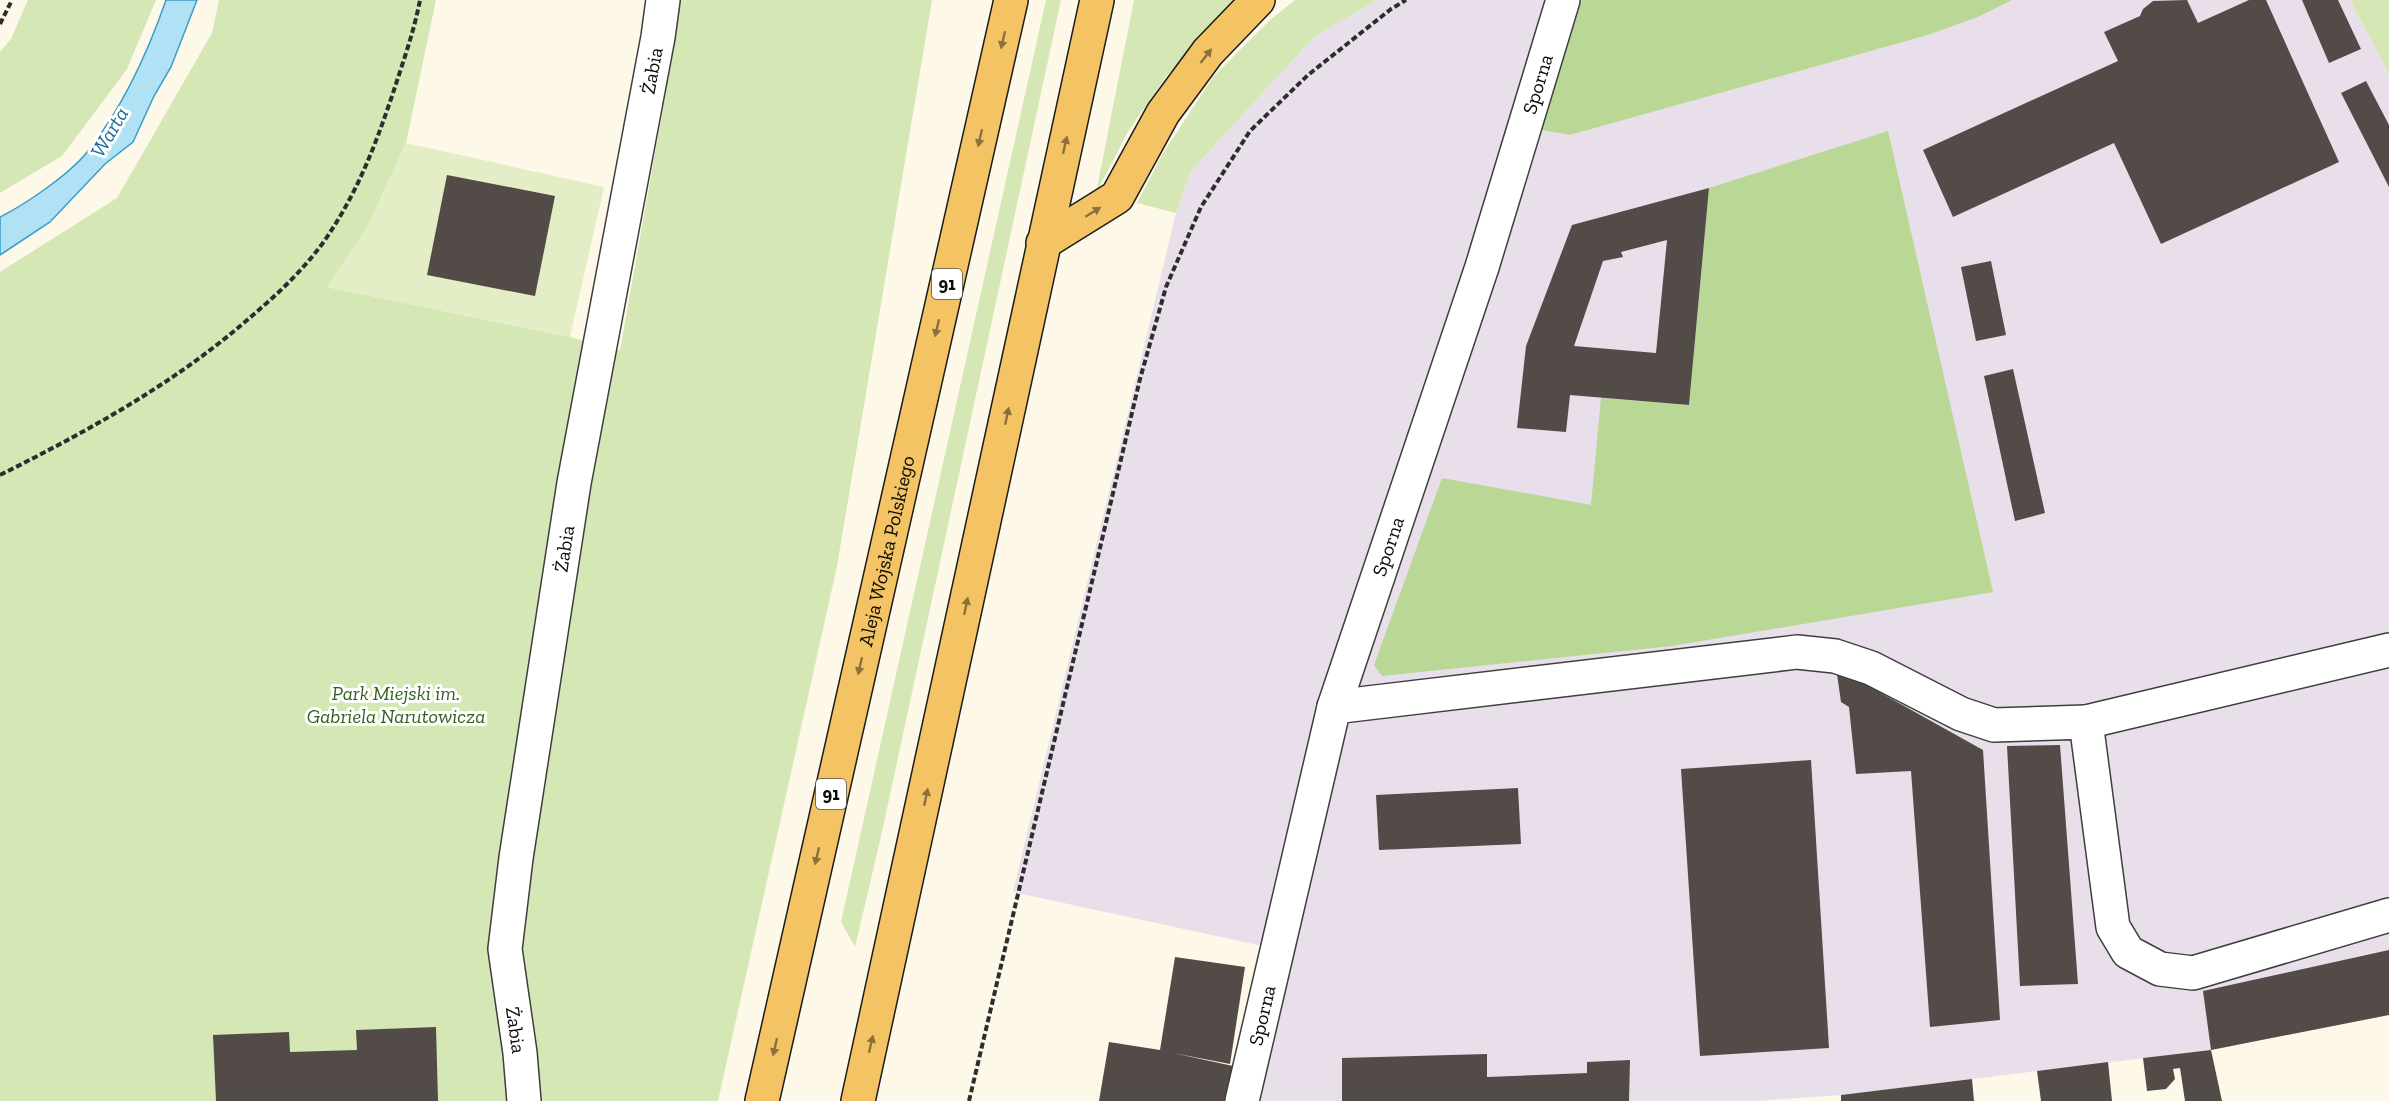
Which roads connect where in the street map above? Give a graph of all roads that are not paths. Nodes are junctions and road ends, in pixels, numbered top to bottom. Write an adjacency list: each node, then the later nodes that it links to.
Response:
1 (663, 0): 11 (street, Żabia)
2 (1011, 0): 12 (main road, Aleja Wojska Polskiego / 91, one-way to 12)
3 (1097, 0): 6 (main road, one-way to 3)
4 (1258, 0): 6 (main road, one-way to 4)
5 (1563, 0): 8 (street, Sporna)
6 (1043, 243): 13 (main road, one-way to 6)
7 (2389, 650): 9 (street)
8 (1334, 707): 9 (street); 14 (street, Sporna)
9 (2086, 722): 10 (street)
10 (2389, 915)
11 (524, 1101)
12 (762, 1101)
13 (858, 1101)
14 (1242, 1101)

